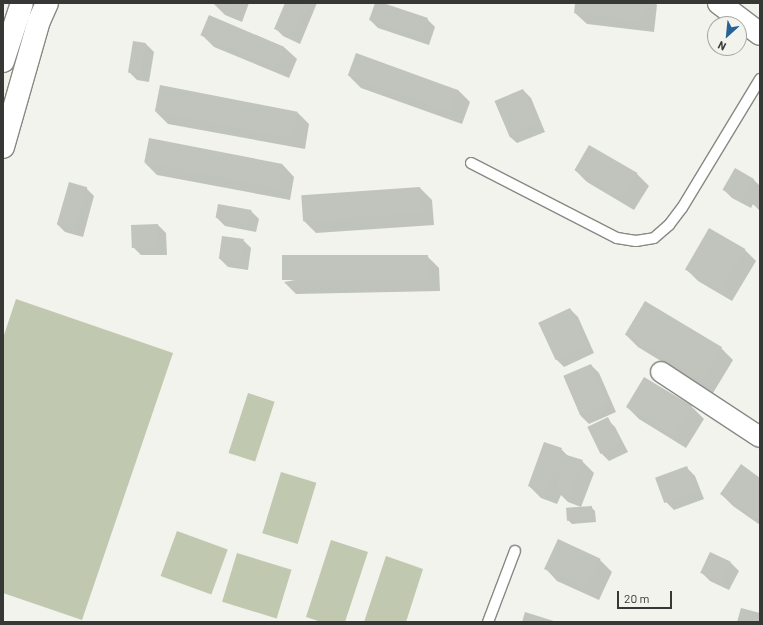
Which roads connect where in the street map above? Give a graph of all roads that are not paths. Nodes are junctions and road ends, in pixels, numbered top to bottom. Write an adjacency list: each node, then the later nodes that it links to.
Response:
1 (22, 3): 5 (main road)
2 (47, 3): 7 (main road)
3 (719, 3): 4 (main road)
4 (760, 34)
5 (3, 60)
6 (760, 79): 9 (lane)
7 (7, 118): 8 (main road)
8 (3, 147)
9 (471, 163)
10 (661, 372): 11 (street)
11 (760, 437)
12 (515, 551): 13 (lane)
13 (488, 622)

